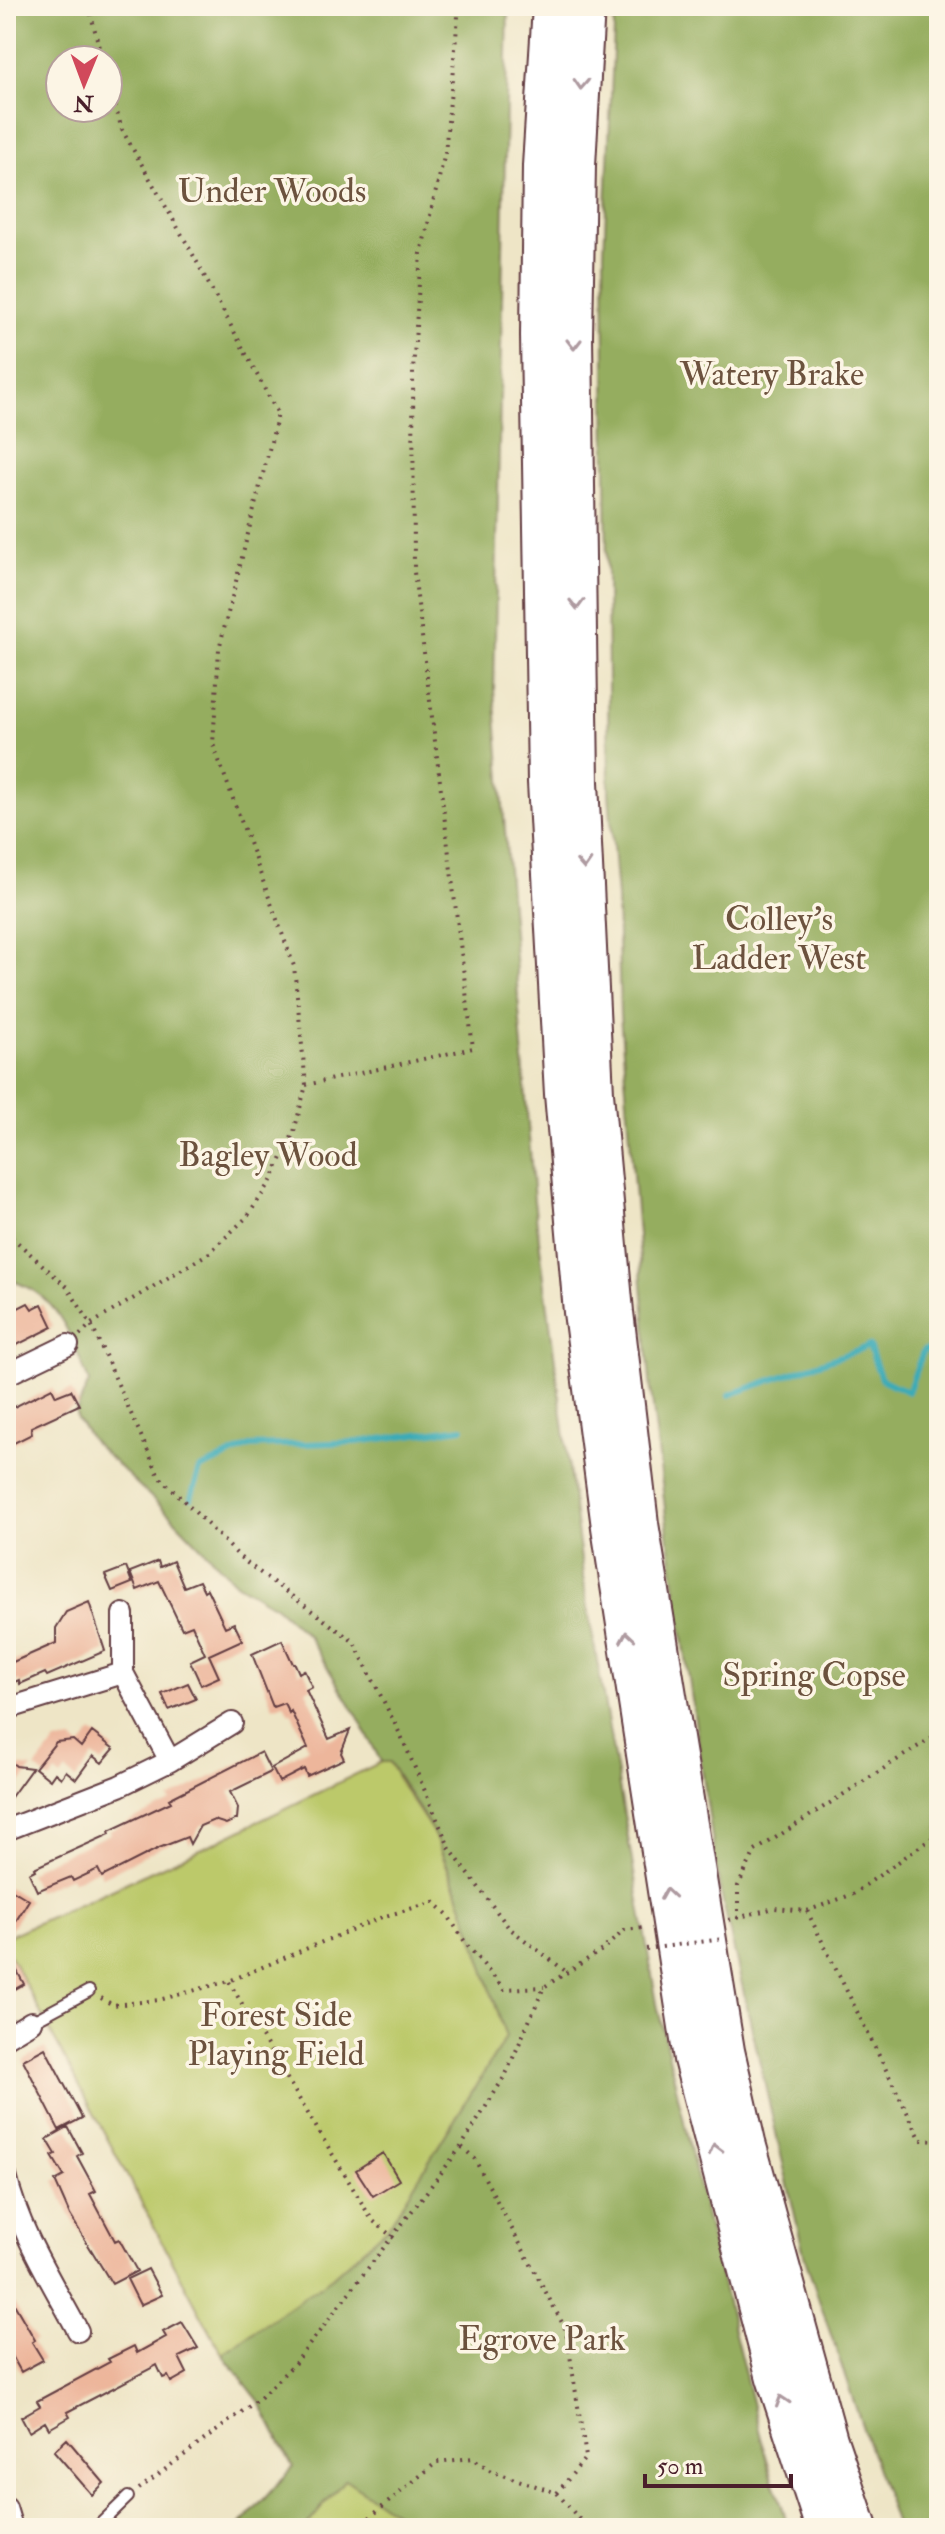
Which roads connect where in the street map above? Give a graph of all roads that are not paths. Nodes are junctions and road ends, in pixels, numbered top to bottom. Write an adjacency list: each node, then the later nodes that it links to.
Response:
1 (551, 6): 20 (highway, one-way to 1)
2 (586, 6): 21 (highway, one-way to 21)
3 (68, 1345): 4 (street)
4 (6, 1375)
5 (123, 1614): 6 (street)
6 (123, 1673): 7 (street); 9 (street)
7 (6, 1709)
8 (232, 1723): 9 (street)
9 (170, 1761): 10 (street)
10 (6, 1830)
11 (89, 1991): 12 (lane)
12 (31, 2022): 13 (street)
13 (6, 2037)
14 (6, 2176): 15 (street)
15 (78, 2331)
16 (128, 2497): 19 (lane)
17 (6, 2508): 18 (street)
18 (12, 2528)
19 (96, 2528)
20 (824, 2528)
21 (859, 2528)

